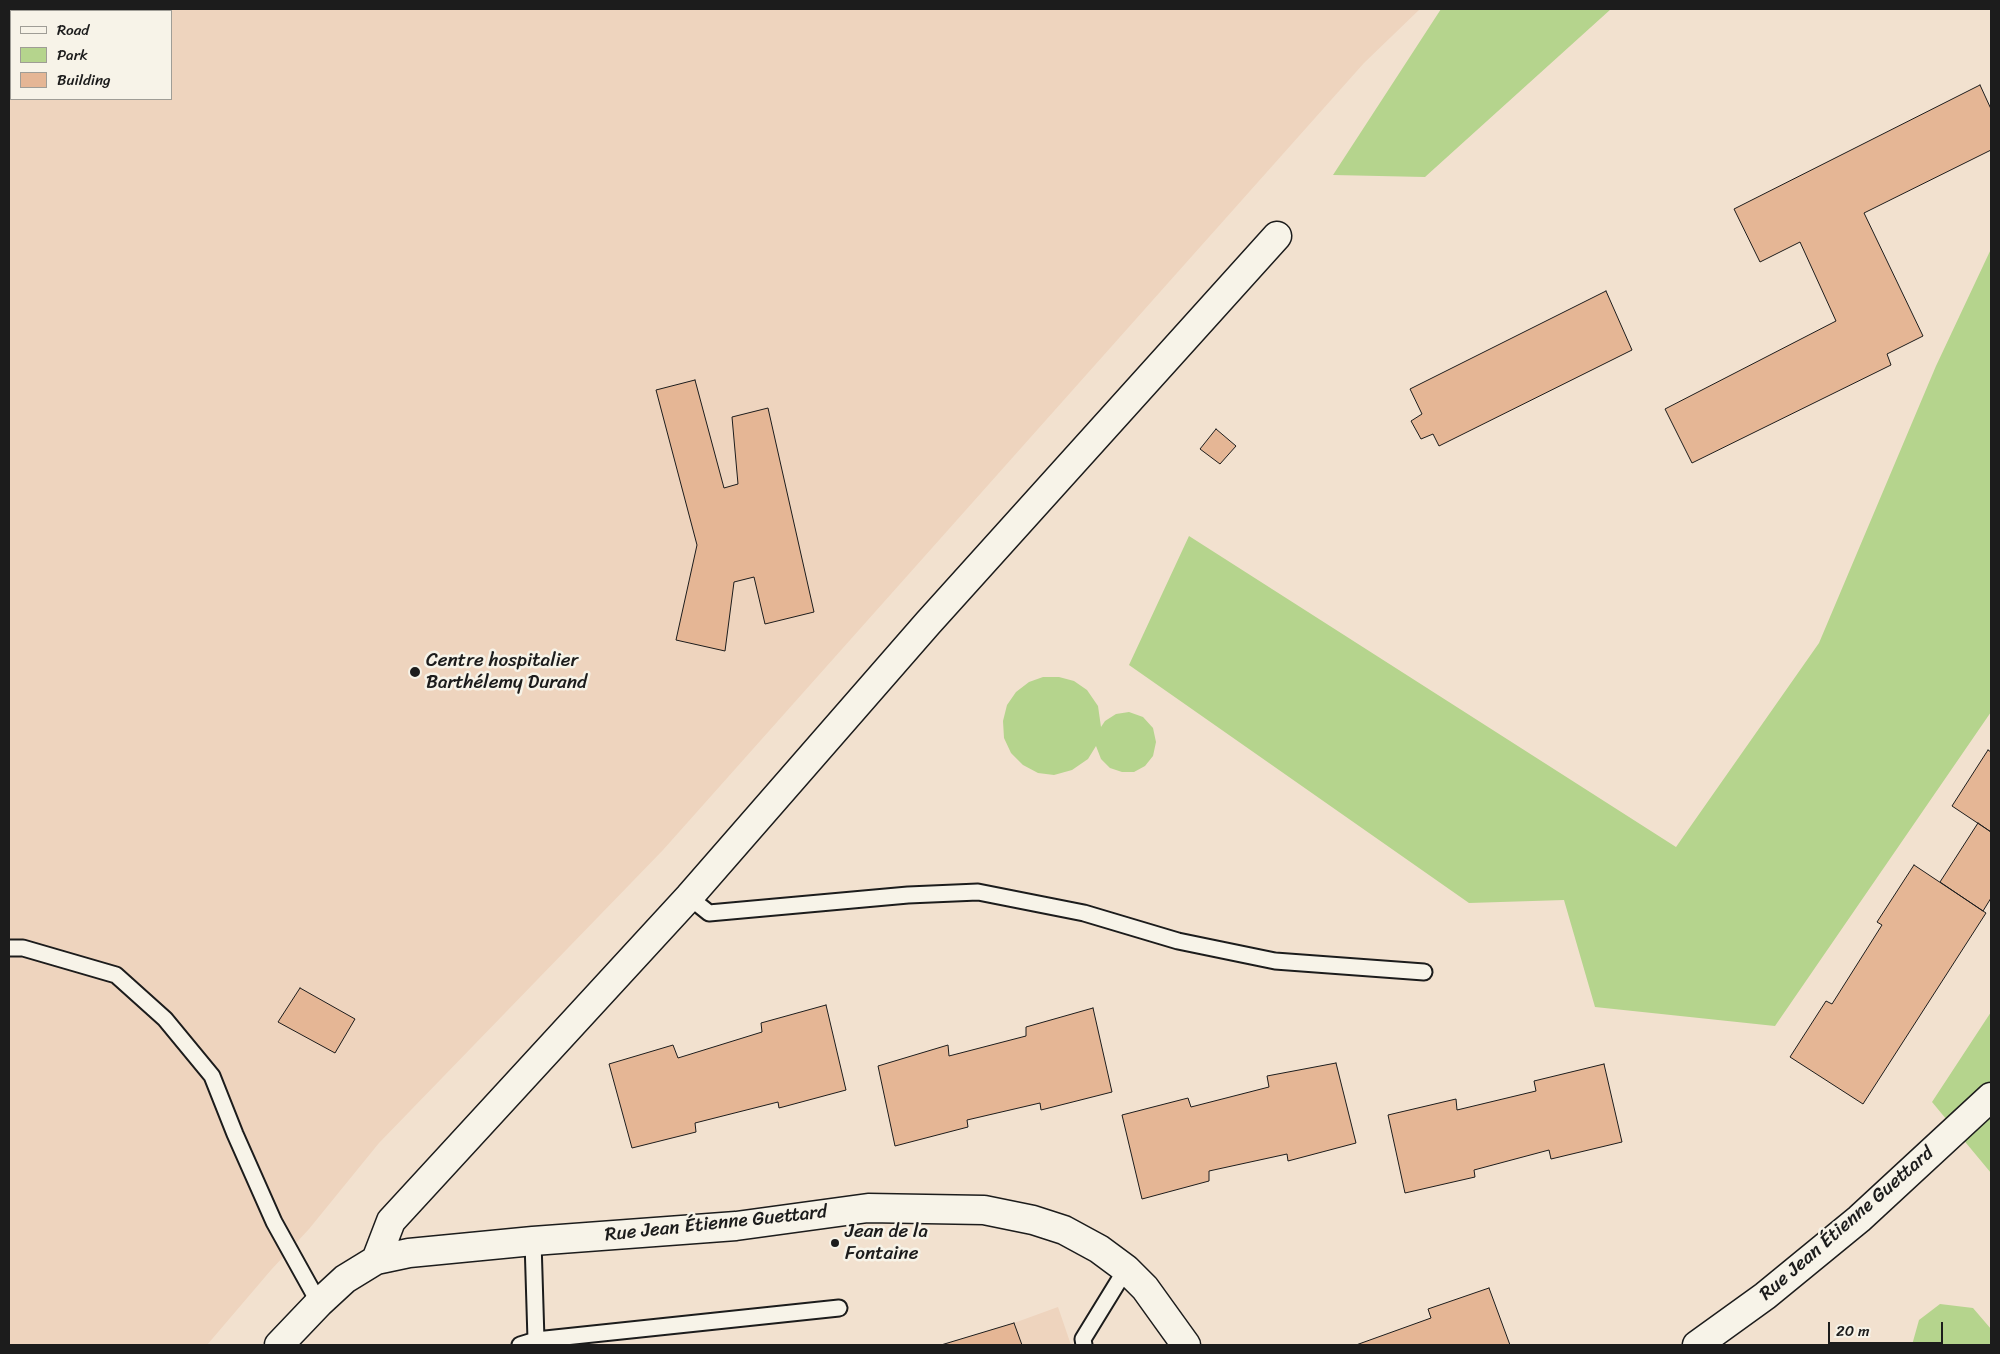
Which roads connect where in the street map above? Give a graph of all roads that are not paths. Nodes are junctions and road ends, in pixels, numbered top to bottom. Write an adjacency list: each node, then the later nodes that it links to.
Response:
1 (1276, 236): 2 (street)
2 (689, 897): 4 (lane); 7 (street)
3 (9, 948): 9 (lane)
4 (1424, 972)
5 (1991, 1097): 16 (street, Rue Jean Étienne Guettard)
6 (533, 1241): 7 (street, Rue Jean Étienne Guettard); 8 (street, Rue Jean Étienne Guettard); 11 (lane)
7 (376, 1260): 9 (street, Rue Jean Étienne Guettard)
8 (1126, 1270): 14 (lane); 15 (street, Rue Jean Étienne Guettard)
9 (319, 1303): 12 (street, Rue Jean Étienne Guettard)
10 (839, 1308): 11 (lane)
11 (536, 1340): 13 (lane)
12 (279, 1345)
13 (520, 1345)
14 (1084, 1345)
15 (1186, 1345)
16 (1697, 1345)

